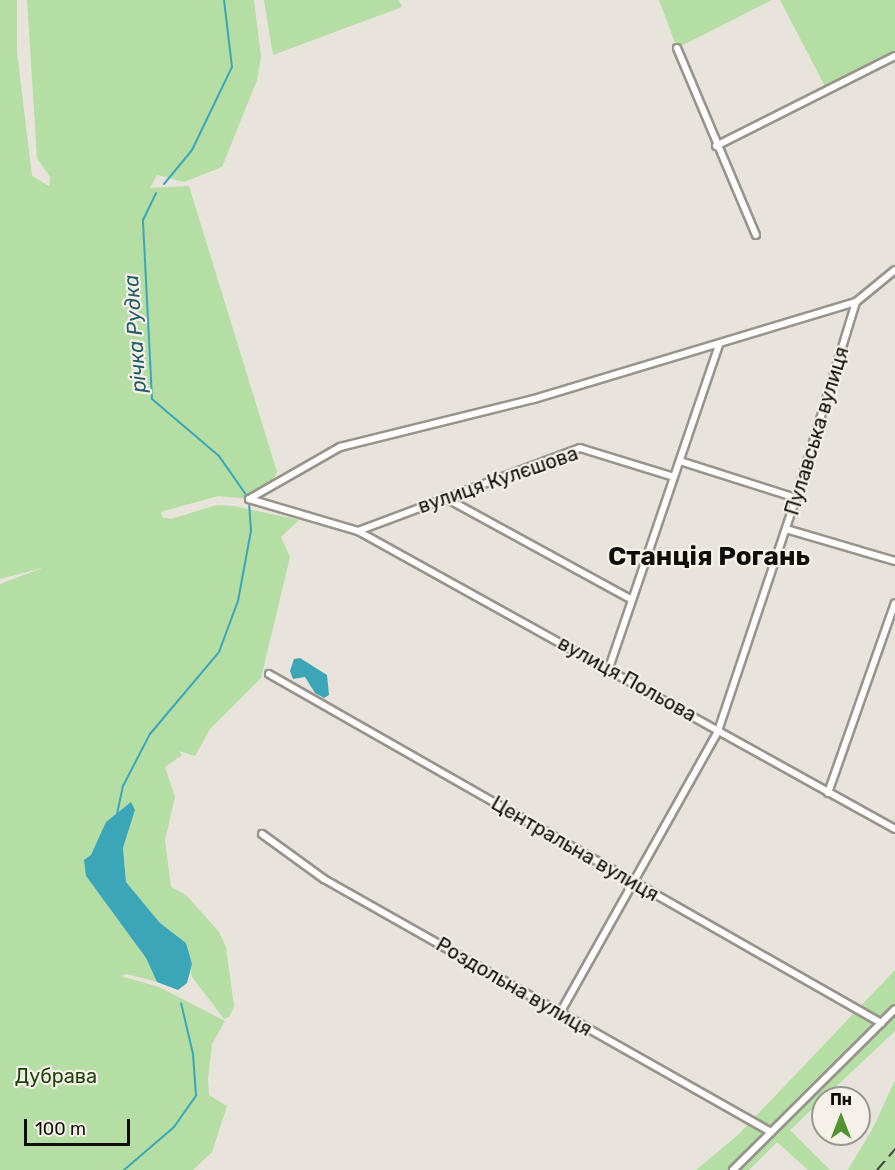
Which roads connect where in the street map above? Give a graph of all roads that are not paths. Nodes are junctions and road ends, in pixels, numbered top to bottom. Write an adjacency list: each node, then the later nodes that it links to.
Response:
1 (677, 48): 3 (street)
2 (895, 56): 3 (street)
3 (717, 146): 4 (street)
4 (756, 235)
5 (895, 270): 6 (street)
6 (856, 302): 7 (street); 11 (street, Пулавська вулиця)
7 (719, 345): 8 (street); 13 (street, вулиця Польова)
8 (680, 461): 9 (street); 11 (street)
9 (674, 477): 10 (street, вулиця Кулєшова); 15 (street)
10 (444, 497): 13 (street, вулиця Кулєшова); 15 (street)
11 (796, 498): 12 (street, Пулавська вулиця)
12 (786, 530): 14 (street); 19 (street, Пулавська вулиця)
13 (358, 531): 17 (street, вулиця Польова)
14 (895, 561)
15 (632, 600): 17 (street)
16 (895, 603): 20 (street)
17 (609, 668): 19 (street, вулиця Польова)
18 (269, 674): 23 (street, Центральна вулиця)
19 (718, 731): 20 (street, вулиця Польова); 23 (street, Пулавська вулиця)
20 (828, 793): 21 (street, вулиця Польова)
21 (895, 829)
22 (262, 834): 25 (street, Роздольна вулиця)
23 (631, 882): 25 (street, Пулавська вулиця); 26 (street, Центральна вулиця)
24 (895, 1009): 26 (street)
25 (560, 1013): 27 (street, Роздольна вулиця)
26 (881, 1023): 27 (street)
27 (771, 1132): 28 (street)
28 (733, 1170)

